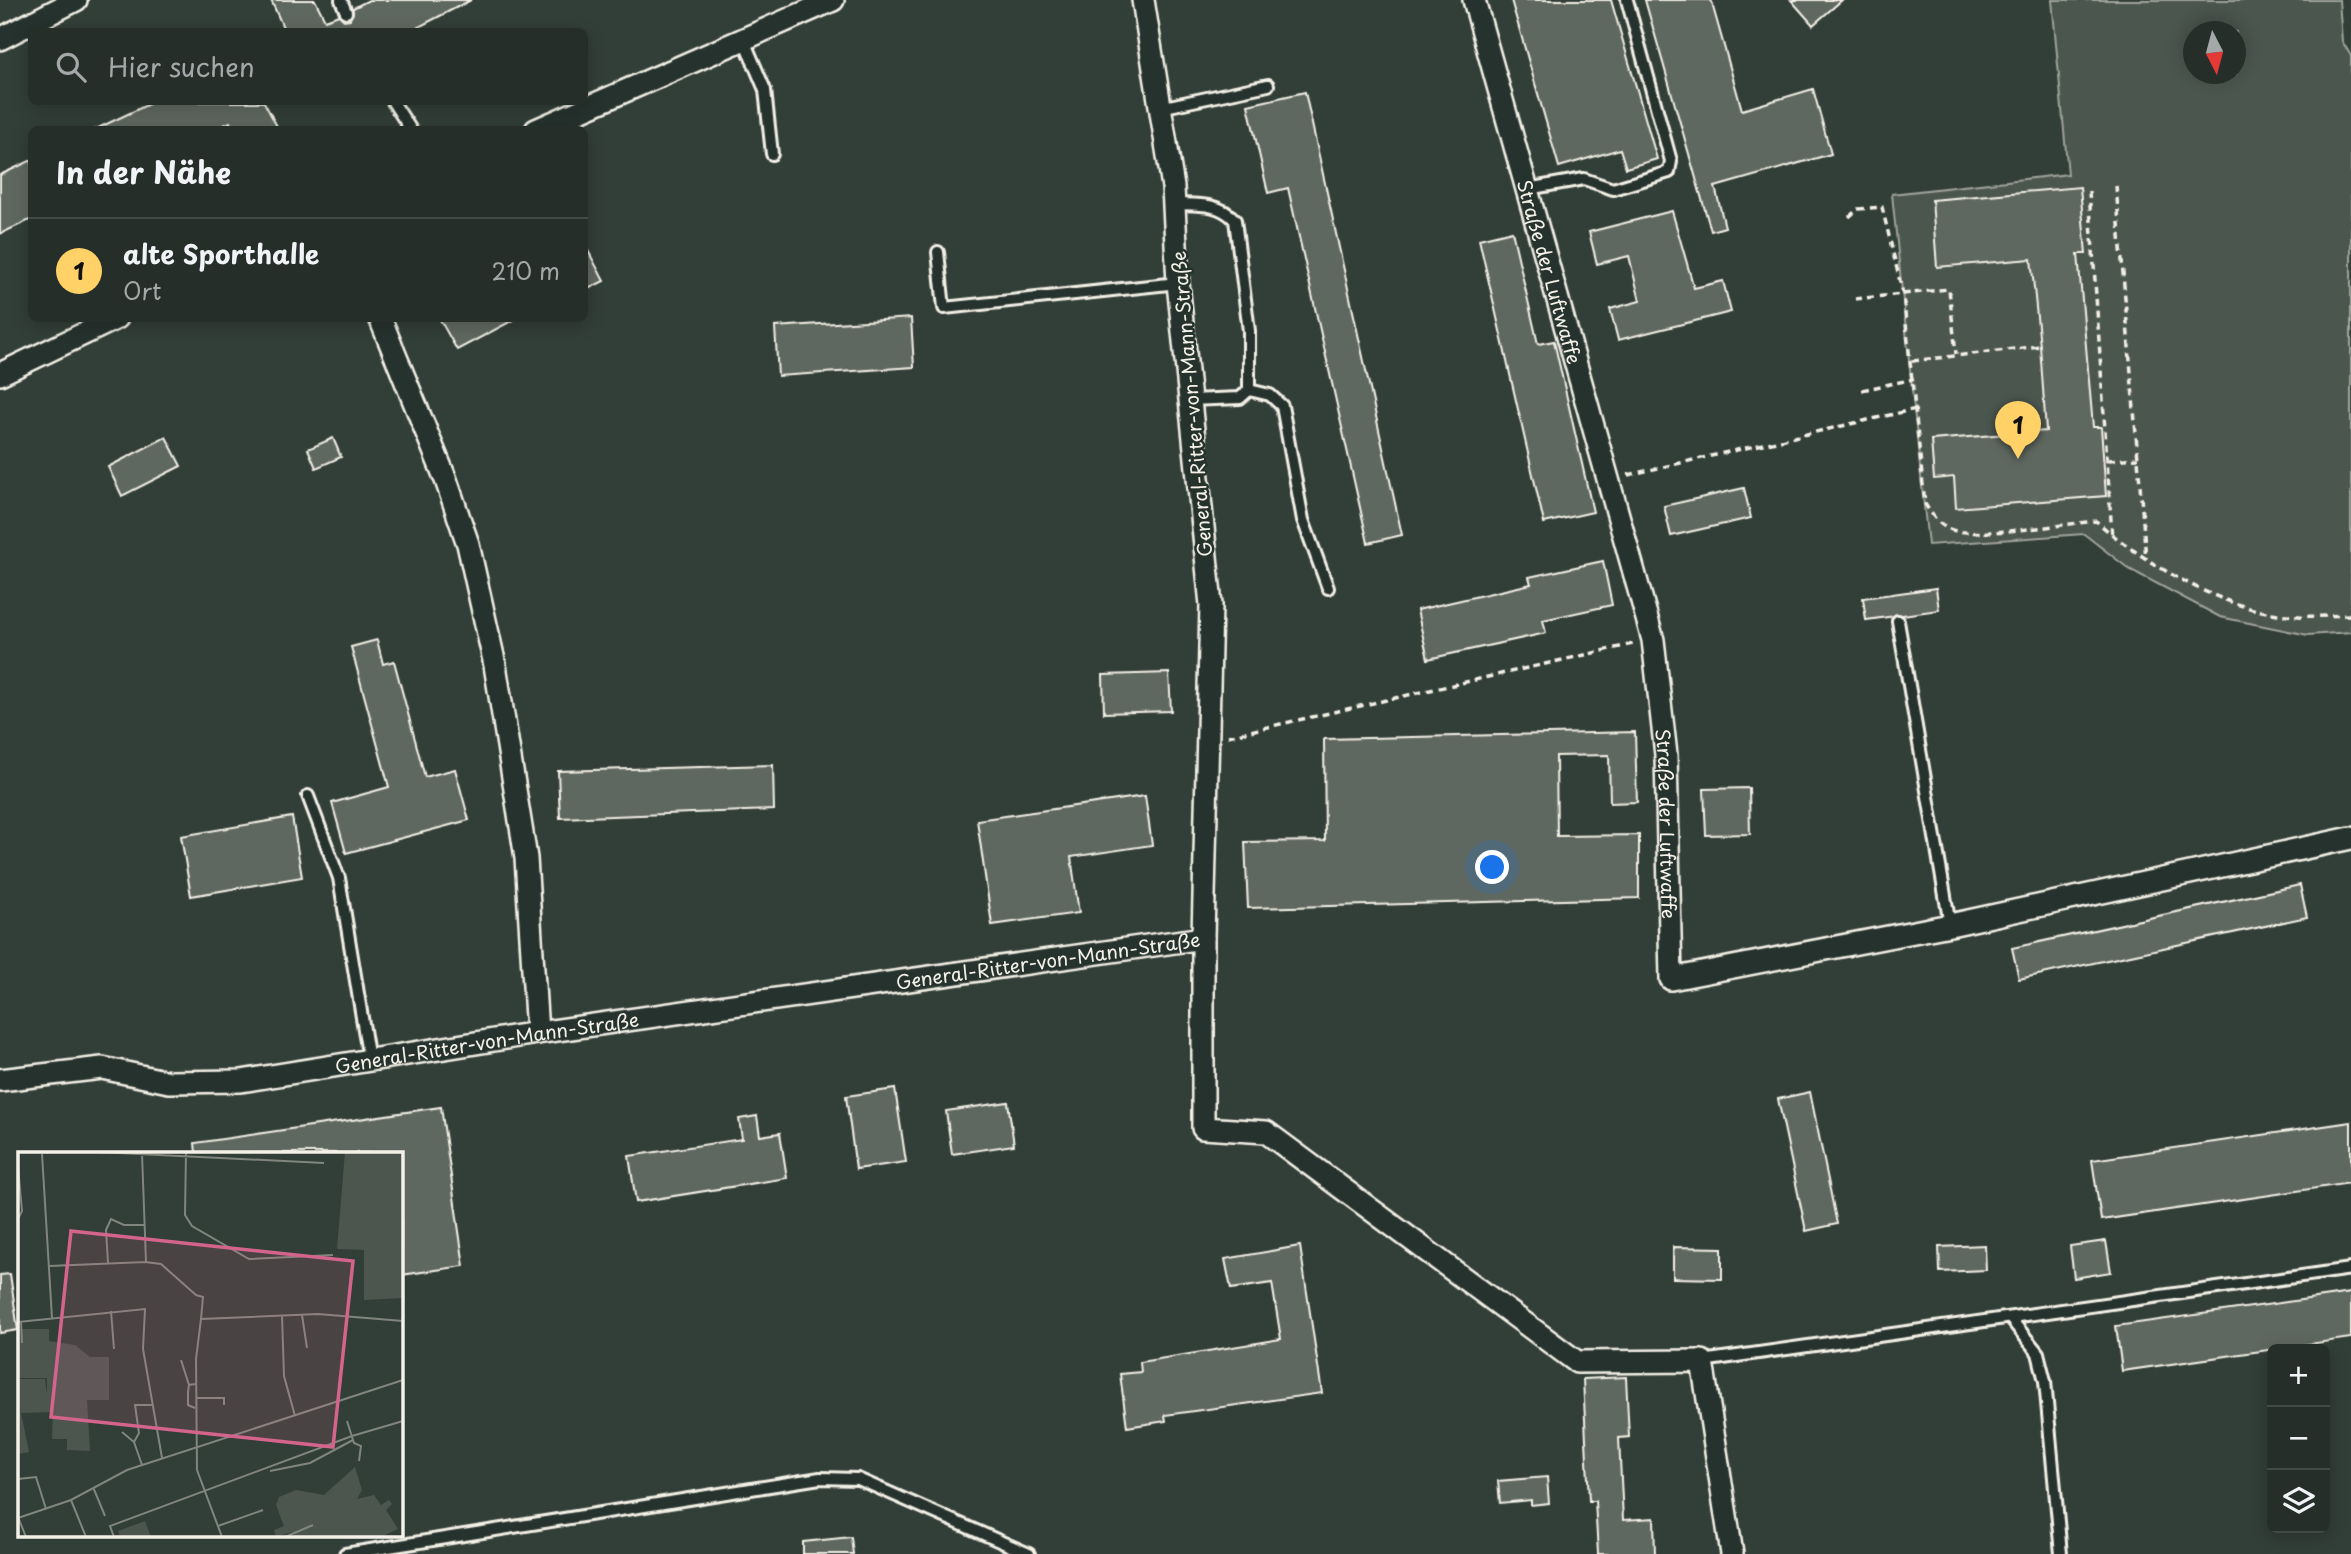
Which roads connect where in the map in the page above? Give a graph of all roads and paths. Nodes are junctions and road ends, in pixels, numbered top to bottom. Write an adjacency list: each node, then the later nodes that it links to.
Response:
1 (76, 0): 9 (street)
2 (341, 0): 7 (lane)
3 (833, 0): 8 (street)
4 (1143, 0): 12 (street, General-Ritter-von-Mann-Straße)
5 (1474, 0): 17 (street, Straße der Luftwaffe)
6 (1627, 0): 17 (lane)
7 (346, 12)
8 (743, 38): 14 (street); 15 (lane)
9 (0, 39)
10 (1268, 85): 12 (lane)
11 (395, 105): 13 (lane)
12 (1160, 108): 19 (street, General-Ritter-von-Mann-Straße)
13 (408, 126)
14 (545, 126)
15 (772, 154)
16 (2116, 186): 36 (path)
17 (1527, 189): 38 (street, Straße der Luftwaffe)
18 (2089, 191): 37 (path)
19 (1174, 204): 22 (street, General-Ritter-von-Mann-Straße); 32 (lane)
20 (1849, 217): 23 (path)
21 (938, 252): 22 (lane)
22 (1178, 284): 34 (street, General-Ritter-von-Mann-Straße)
23 (1903, 294): 24 (path); 28 (path); 29 (path)
24 (1855, 299)
25 (109, 322): 30 (street)
26 (382, 322): 50 (street)
27 (2040, 346): 28 (path)
28 (1956, 354): 29 (path)
29 (1912, 360): 31 (path)
30 (0, 374)
31 (1914, 379): 33 (path); 35 (path)
32 (1249, 390): 34 (lane); 41 (lane)
33 (1862, 390)
34 (1190, 400): 45 (street, General-Ritter-von-Mann-Straße)
35 (1916, 409): 38 (path); 39 (path)
36 (2138, 458): 37 (path); 40 (path)
37 (2109, 460): 39 (path)
38 (1610, 479): 44 (street, Straße der Luftwaffe)
39 (2112, 535): 40 (path)
40 (2146, 559): 42 (path)
41 (1328, 588)
42 (2351, 615)
43 (1898, 621): 48 (lane)
44 (1653, 640): 45 (path); 48 (street, Straße der Luftwaffe)
45 (1205, 741): 49 (street, General-Ritter-von-Mann-Straße)
46 (307, 796): 51 (lane)
47 (2351, 838): 48 (street, Straße der Luftwaffe)
48 (1950, 925)
49 (1203, 938): 50 (street, General-Ritter-von-Mann-Straße); 55 (street)
50 (537, 1033): 51 (street, General-Ritter-von-Mann-Straße)
51 (369, 1060): 52 (street, General-Ritter-von-Mann-Straße)
52 (0, 1080)
53 (2351, 1269): 54 (lane)
54 (2010, 1318): 55 (lane); 59 (lane)
55 (1702, 1361): 58 (street)
56 (345, 1554): 57 (lane)
57 (1029, 1554)
58 (1732, 1554)
59 (2061, 1554)

